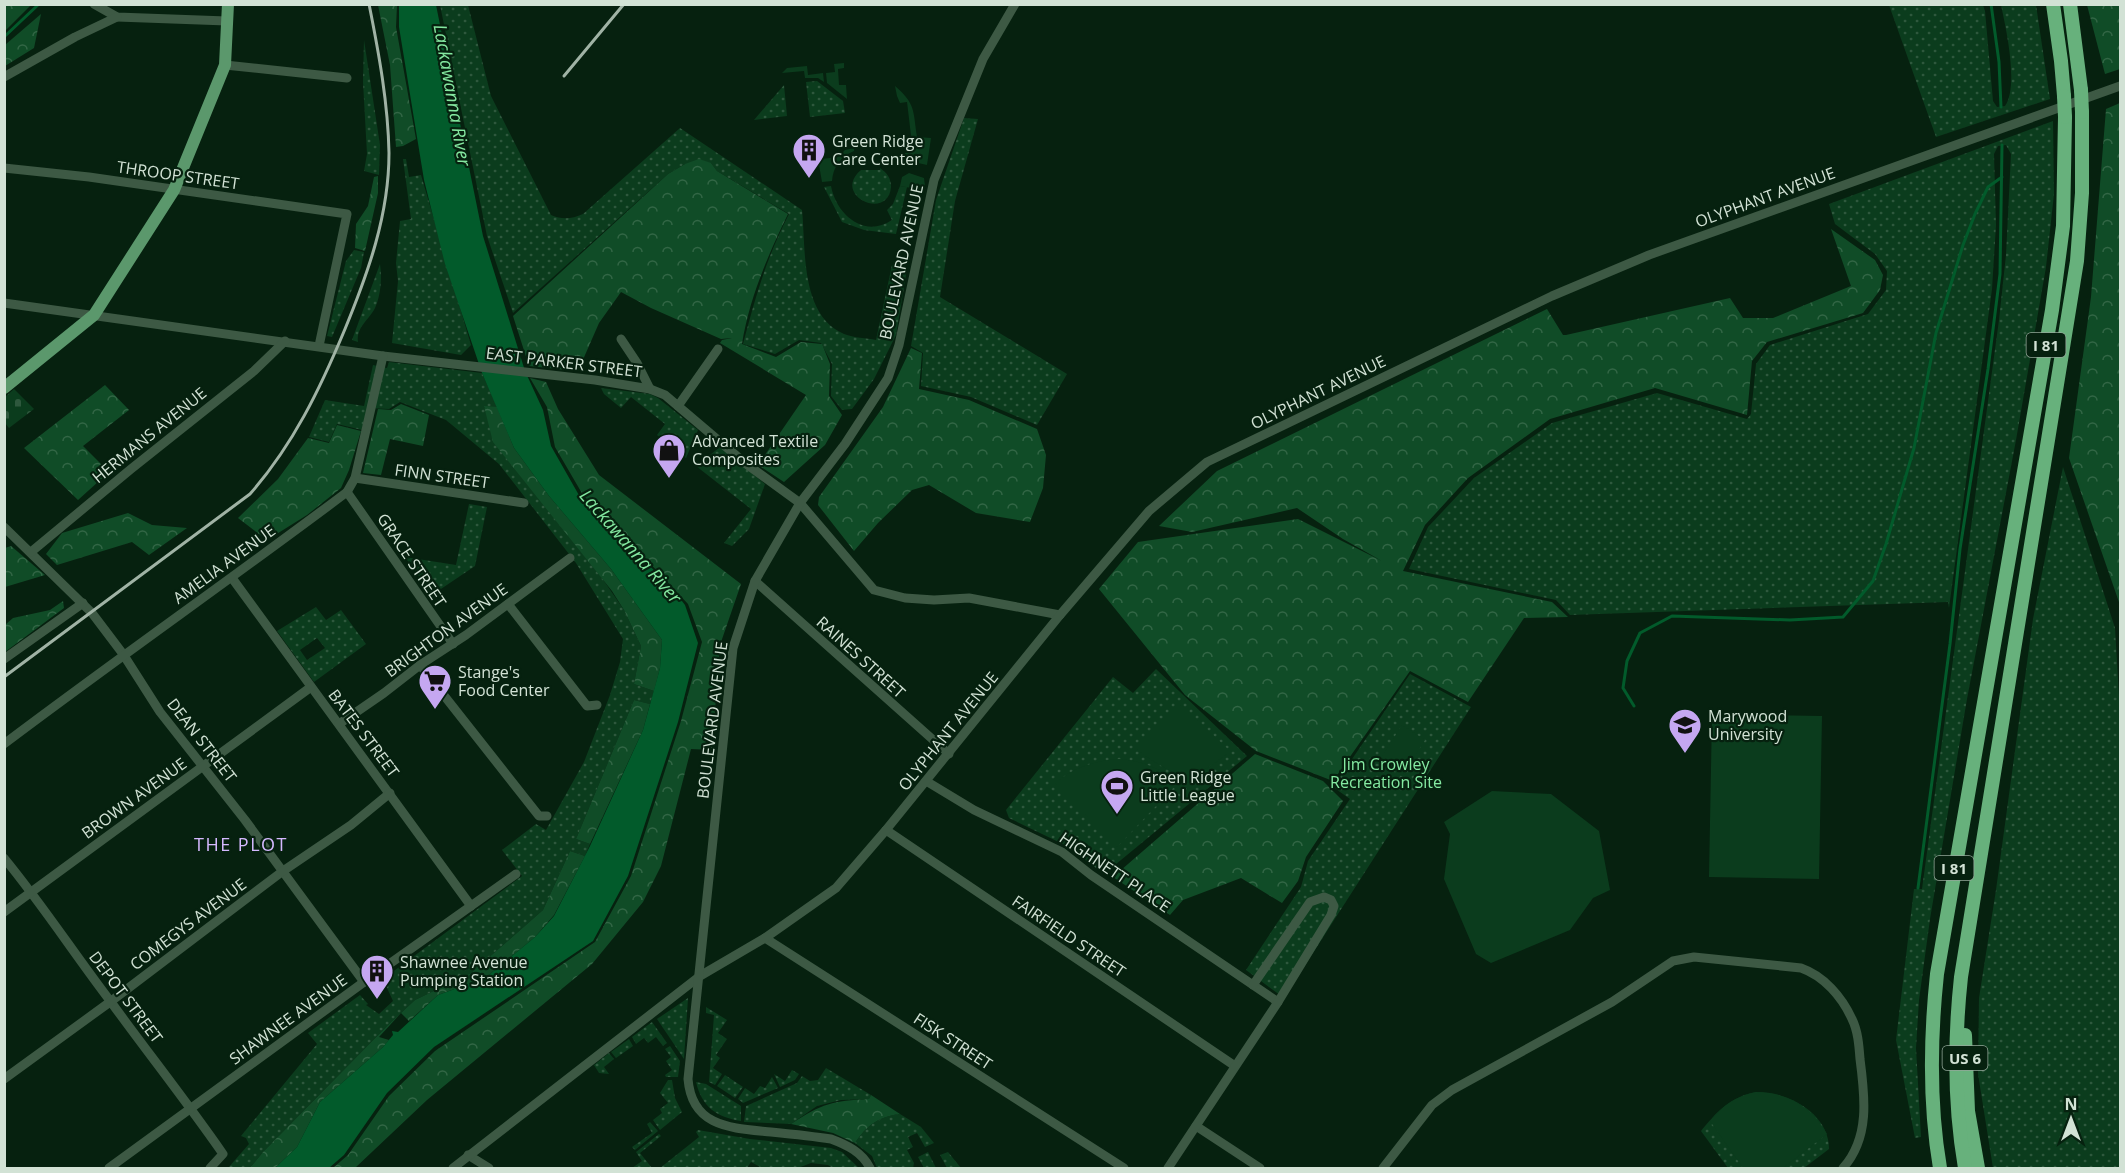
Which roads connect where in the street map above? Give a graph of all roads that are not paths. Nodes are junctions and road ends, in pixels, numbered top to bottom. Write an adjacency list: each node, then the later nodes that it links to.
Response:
1 (93, 4): 6 (street)
2 (228, 4): 7 (main road)
3 (1015, 4): 27 (street, BOULEVARD AVENUE)
4 (2053, 4): 78 (highway, I 81, bridge)
5 (2070, 4): 57 (highway, I 81, bridge)
6 (117, 17): 7 (street); 9 (street)
7 (228, 21): 8 (main road)
8 (225, 65): 10 (street); 13 (main road)
9 (4, 77)
10 (347, 78)
11 (2121, 86): 35 (street, OLYPHANT AVENUE)
12 (4, 168): 13 (street, THROOP STREET)
13 (174, 190): 15 (main road); 18 (street, THROOP STREET)
14 (4, 303): 15 (street, EAST PARKER STREET)
15 (94, 315): 17 (street, EAST PARKER STREET); 21 (main road)
16 (621, 339): 22 (street)
17 (285, 341): 18 (street, EAST PARKER STREET); 29 (street, HERMANS AVENUE)
18 (319, 346): 20 (street, EAST PARKER STREET)
19 (718, 349): 23 (street)
20 (383, 356): 22 (street, EAST PARKER STREET); 24 (street, AMELIA AVENUE)
21 (4, 387)
22 (650, 388): 23 (street, EAST PARKER STREET)
23 (678, 406): 27 (street, EAST PARKER STREET)
24 (355, 478): 25 (street, AMELIA AVENUE); 26 (street, FINN STREET)
25 (347, 492): 31 (street, AMELIA AVENUE); 36 (street, GRACE STREET)
26 (524, 503)
27 (800, 503): 32 (street, BOULEVARD AVENUE); 35 (street, EAST PARKER STREET)
28 (4, 527): 29 (street, DEAN STREET)
29 (31, 552): 33 (street, DEAN STREET)
30 (570, 558): 34 (street, BRIGHTON AVENUE)
31 (232, 578): 37 (street, AMELIA AVENUE); 40 (street, BATES STREET)
32 (755, 581): 44 (street, RAINES STREET); 58 (street, BOULEVARD AVENUE)
33 (83, 603): 37 (street, DEAN STREET); 38 (street)
34 (508, 604): 36 (street, BRIGHTON AVENUE); 41 (street)
35 (1060, 615): 44 (street, OLYPHANT AVENUE)
36 (453, 644): 39 (street, BRIGHTON AVENUE)
37 (123, 654): 43 (street, AMELIA AVENUE); 45 (street, DEAN STREET)
38 (4, 659)
39 (420, 665): 42 (street, BRIGHTON AVENUE); 48 (street)
40 (311, 687): 42 (street, BATES STREET); 45 (street, BROWN AVENUE)
41 (597, 705)
42 (339, 724): 47 (street, BATES STREET)
43 (4, 744)
44 (949, 754): 46 (street, OLYPHANT AVENUE)
45 (204, 766): 51 (street, DEAN STREET); 53 (street, BROWN AVENUE)
46 (926, 781): 49 (street, OLYPHANT AVENUE); 60 (street, HIGHNETT PLACE)
47 (390, 793): 51 (street, COMEGYS AVENUE); 54 (street, BATES STREET)
48 (547, 816)
49 (886, 830): 56 (street, OLYPHANT AVENUE); 63 (street, FAIRFIELD STREET)
50 (4, 858): 53 (street, DEPOT STREET)
51 (283, 871): 59 (street, DEAN STREET); 61 (street, COMEGYS AVENUE)
52 (516, 874): 54 (street, SHAWNEE AVENUE)
53 (32, 892): 55 (street, BROWN AVENUE); 61 (street, DEPOT STREET)
54 (471, 906): 59 (street, SHAWNEE AVENUE)
55 (4, 912)
56 (765, 938): 58 (street, OLYPHANT AVENUE); 73 (street, FISK STREET)
57 (1966, 946): 79 (highway, I 81); 80 (highway, US 6)
58 (700, 976): 67 (street); 72 (street, BOULEVARD AVENUE)
59 (364, 982): 65 (street, SHAWNEE AVENUE)
60 (1252, 984): 62 (street, HIGHNETT PLACE); 62 (street)
61 (110, 1002): 64 (street, COMEGYS AVENUE); 65 (street, DEPOT STREET)
62 (1278, 1002): 63 (street)
63 (1235, 1066): 66 (street)
64 (4, 1079)
65 (191, 1108): 68 (street, SHAWNEE AVENUE); 69 (street, DEPOT STREET)
66 (1196, 1126): 74 (street); 75 (street)
67 (468, 1155): 70 (street); 71 (street)
68 (109, 1168)
69 (210, 1168)
70 (453, 1168)
71 (489, 1168)
72 (870, 1168)
73 (1124, 1168)
74 (1168, 1168)
75 (1260, 1168)
76 (1383, 1168): 77 (street)
77 (1843, 1168)
78 (1940, 1168)
79 (1965, 1168)
80 (1978, 1168)

